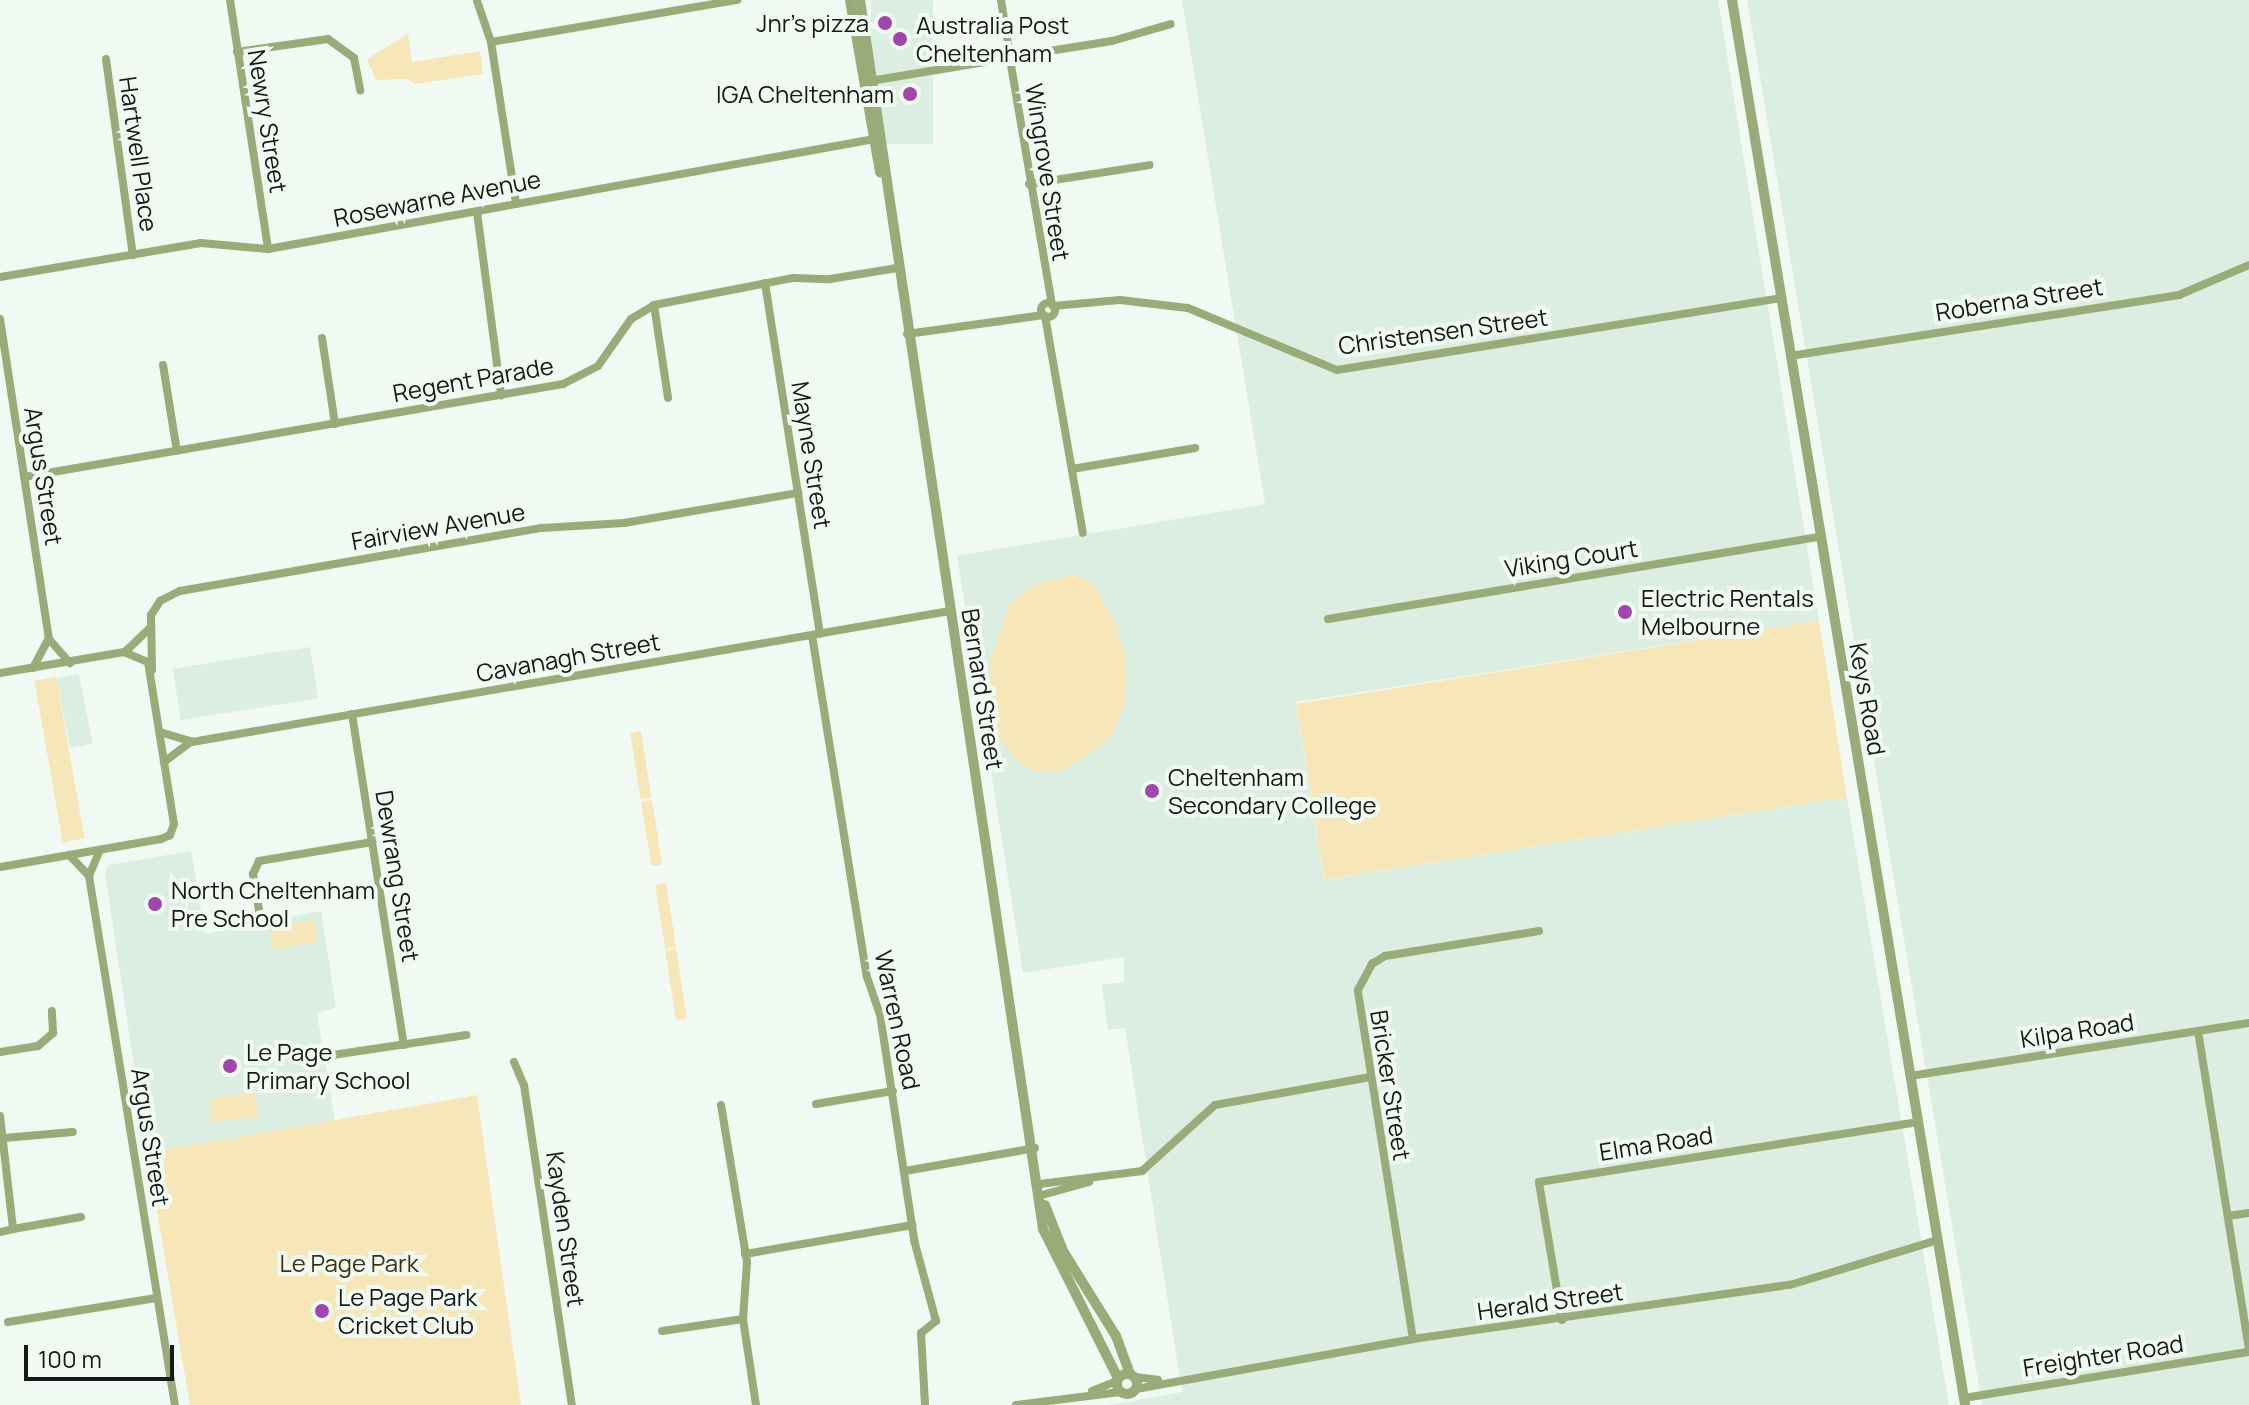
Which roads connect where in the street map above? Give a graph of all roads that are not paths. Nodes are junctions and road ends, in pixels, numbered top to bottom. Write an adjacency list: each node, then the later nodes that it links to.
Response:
1 (230, 0): 11 (street, Newry Street)
2 (737, 0): 9 (street)
3 (850, 0): 15 (street, Bernard Street)
4 (860, 0): 15 (street, Bernard Street)
5 (1001, 0): 10 (street)
6 (1732, 0): 28 (street, Keys Road)
7 (477, 1): 9 (street)
8 (1171, 24): 12 (street)
9 (491, 42): 20 (street)
10 (1009, 50): 12 (street); 14 (street)
11 (237, 52): 16 (street); 22 (street, Newry Street)
12 (1018, 56): 14 (street)
13 (106, 59): 23 (street, Hartwell Place)
14 (1007, 62): 15 (street); 19 (street, Wingrove Street)
15 (870, 81): 17 (street, Bernard Street)
16 (360, 90)
17 (876, 138): 20 (street, Rosewarne Avenue); 25 (street, Bernard Street)
18 (1150, 165): 19 (street)
19 (1029, 184): 30 (street, Wingrove Street)
20 (516, 204): 21 (street, Rosewarne Avenue)
21 (477, 212): 22 (street, Rosewarne Avenue); 36 (street)
22 (268, 249): 23 (street, Rosewarne Avenue)
23 (133, 255): 26 (street, Rosewarne Avenue)
24 (2249, 265): 34 (street, Roberna Street)
25 (897, 268): 27 (street, Regent Parade); 32 (street, Bernard Street)
26 (0, 277)
27 (765, 283): 29 (street, Regent Parade); 43 (street, Mayne Street)
28 (1781, 298): 30 (street, Christensen Street); 34 (street, Keys Road)
29 (654, 305): 36 (street, Regent Parade); 37 (street)
30 (1048, 310): 32 (street, Christensen Street); 41 (street, Wingrove Street)
31 (0, 319): 42 (street, Argus Street)
32 (907, 334): 46 (street, Bernard Street)
33 (322, 338): 38 (street)
34 (1790, 356): 45 (street, Keys Road)
35 (163, 365): 40 (street)
36 (501, 395): 38 (street, Regent Parade)
37 (668, 398)
38 (335, 424): 40 (street, Regent Parade)
39 (1195, 448): 41 (street)
40 (177, 451): 42 (street, Regent Parade)
41 (1072, 469): 44 (street, Wingrove Street)
42 (24, 477): 50 (street, Argus Street)
43 (798, 493): 48 (street, Fairview Avenue); 49 (street, Mayne Street)
44 (1083, 533)
45 (1820, 537): 47 (street, Viking Court); 75 (street, Keys Road)
46 (950, 611): 49 (street, Cavanagh Street); 84 (street, Bernard Street)
47 (1328, 619)
48 (150, 628): 51 (street, Fairview Avenue); 54 (street)
49 (816, 634): 56 (street, Cavanagh Street); 77 (street, Warren Road)
50 (49, 639): 52 (street); 53 (street)
51 (124, 652): 52 (street); 54 (street)
52 (70, 663): 53 (street)
53 (33, 668): 55 (street)
54 (152, 670): 57 (street)
55 (0, 673)
56 (352, 714): 58 (street, Cavanagh Street); 60 (street, Dewrang Street)
57 (160, 732): 58 (street, Cavanagh Street); 59 (street)
58 (192, 742): 59 (street, Cavanagh Street)
59 (164, 762): 61 (street)
60 (372, 842): 65 (street); 71 (street, Dewrang Street)
61 (100, 850): 62 (street); 64 (street)
62 (69, 855): 63 (street); 64 (street)
63 (0, 867)
64 (89, 876): 95 (street, Argus Street)
65 (261, 922)
66 (1539, 931): 76 (street, Bricker Street)
67 (52, 1011): 72 (street)
68 (2249, 1023): 69 (street, Kilpa Road)
69 (2198, 1031): 75 (street, Kilpa Road); 88 (street)
70 (466, 1035): 71 (street)
71 (404, 1045): 73 (street)
72 (0, 1052)
73 (326, 1056)
74 (514, 1062): 105 (street, Kayden Street)
75 (1910, 1076): 81 (street, Keys Road)
76 (1370, 1077): 86 (street); 100 (street, Bricker Street)
77 (893, 1091): 78 (street); 85 (street, Warren Road)
78 (816, 1104)
79 (721, 1105): 94 (street)
80 (0, 1118): 83 (street)
81 (1918, 1122): 93 (street, Keys Road); 97 (street, Elma Road)
82 (73, 1132): 83 (street)
83 (4, 1138): 91 (street)
84 (1035, 1148): 85 (street); 86 (street, Bernard Street)
85 (905, 1171): 90 (street, Warren Road)
86 (1041, 1190): 102 (street, Bernard Street)
87 (2249, 1213): 88 (street)
88 (2228, 1216): 101 (street)
89 (81, 1217): 91 (street)
90 (913, 1225): 94 (street); 107 (street, Warren Road)
91 (13, 1229): 92 (street)
92 (0, 1232)
93 (1938, 1240): 97 (street, Herald Street); 103 (street, Keys Road)
94 (745, 1254): 96 (street)
95 (156, 1298): 98 (street); 104 (street, Argus Street)
96 (743, 1319): 99 (street); 106 (street)
97 (1562, 1320): 100 (street, Herald Street)
98 (8, 1322)
99 (662, 1331)
100 (1413, 1339): 102 (street, Herald Street)
101 (2249, 1350): 103 (street, Freighter Road)
102 (1127, 1387): 108 (street, Herald Street); 109 (street, Bernard Street)
103 (1965, 1401)
104 (175, 1405)
105 (572, 1405)
106 (756, 1405)
107 (925, 1405)
108 (1016, 1405)
109 (1136, 1405)

